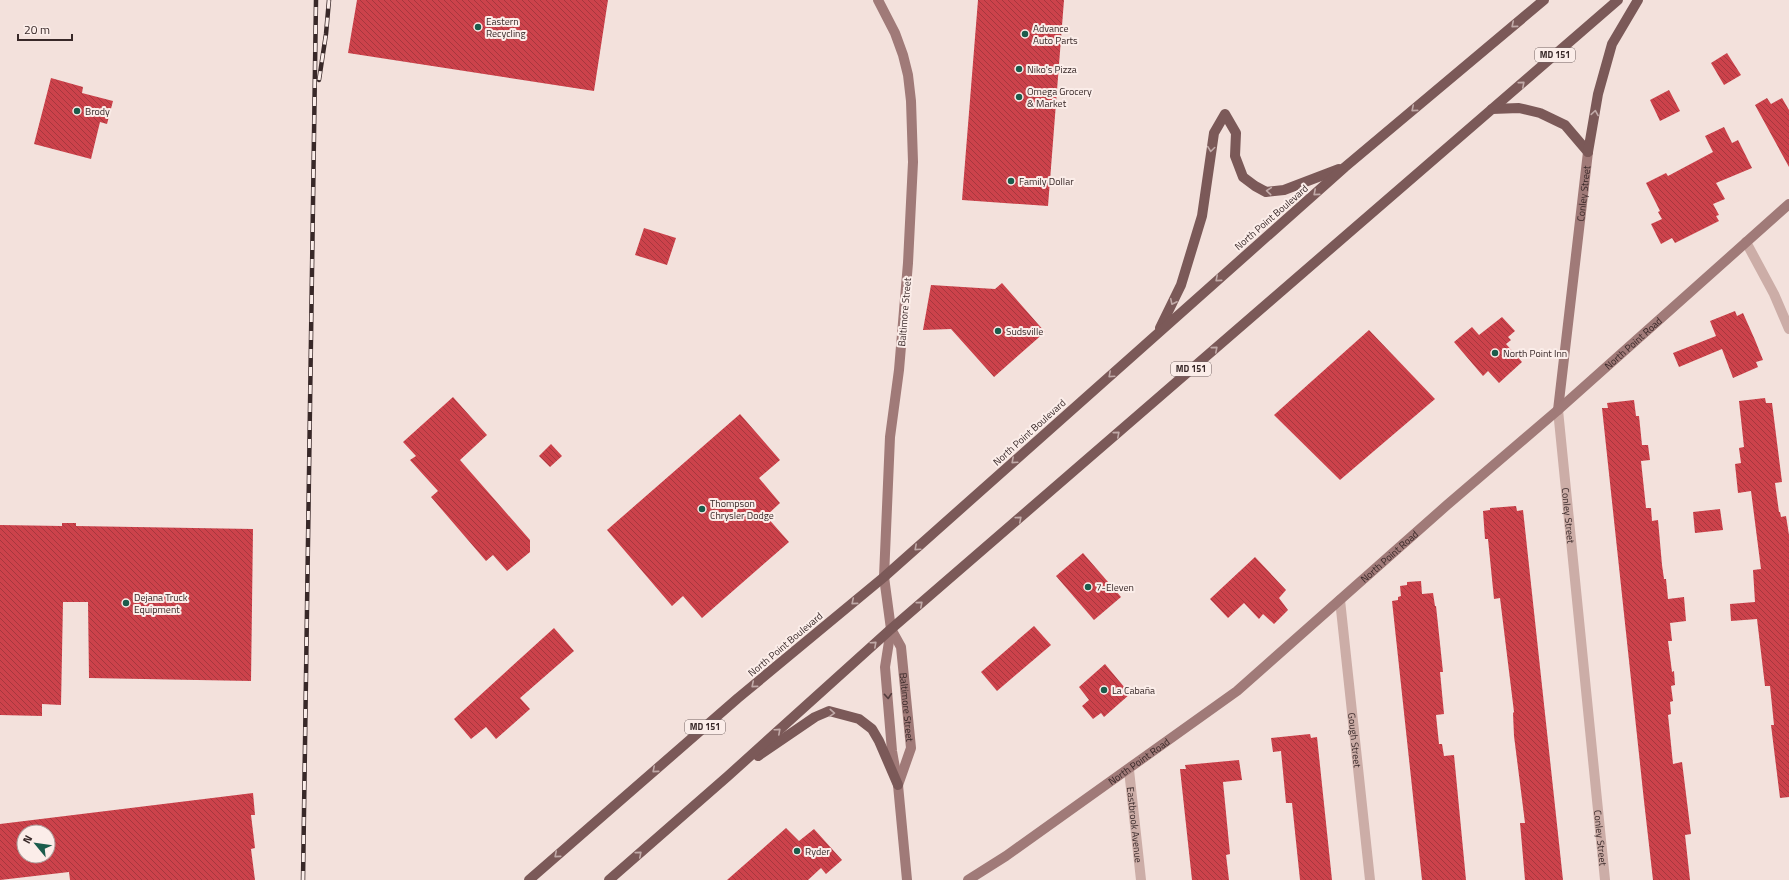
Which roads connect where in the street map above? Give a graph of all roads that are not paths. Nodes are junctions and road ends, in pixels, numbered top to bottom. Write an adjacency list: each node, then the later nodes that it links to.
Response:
1 (878, 0): 13 (street, Baltimore Street)
2 (1544, 0): 7 (main road, North Point Boulevard / MD 151, one-way to 7)
3 (1618, 0): 5 (main road, MD 151, one-way to 3)
4 (1638, 0): 6 (main road, one-way to 4)
5 (1492, 109): 6 (main road); 15 (main road, MD 151, one-way to 5)
6 (1588, 152): 12 (street, Conley Street)
7 (1345, 167): 11 (main road, North Point Boulevard / MD 151, one-way to 11); 11 (main road, one-way to 11)
8 (1789, 204): 9 (street, North Point Road)
9 (1746, 242): 10 (street); 12 (street, North Point Road)
10 (1789, 330)
11 (1158, 333): 13 (main road, North Point Boulevard / MD 151, one-way to 13)
12 (1558, 410): 14 (street, North Point Road); 25 (street, Conley Street)
13 (884, 577): 15 (street, Baltimore Street); 19 (main road, North Point Boulevard / MD 151, one-way to 19)
14 (1340, 600): 16 (street, North Point Road); 24 (street, Gough Street)
15 (890, 629): 17 (main road, MD 151, one-way to 15); 18 (street, Baltimore Street, one-way to 18); 18 (street, Baltimore Street)
16 (1129, 770): 22 (street, North Point Road); 23 (street, Eastbrook Avenue)
17 (728, 776): 18 (main road, one-way to 18); 20 (main road, MD 151, one-way to 17)
18 (898, 785): 21 (street, Baltimore Street)
19 (529, 880)
20 (609, 880)
21 (907, 880)
22 (968, 880)
23 (1141, 880)
24 (1370, 880)
25 (1605, 880)

